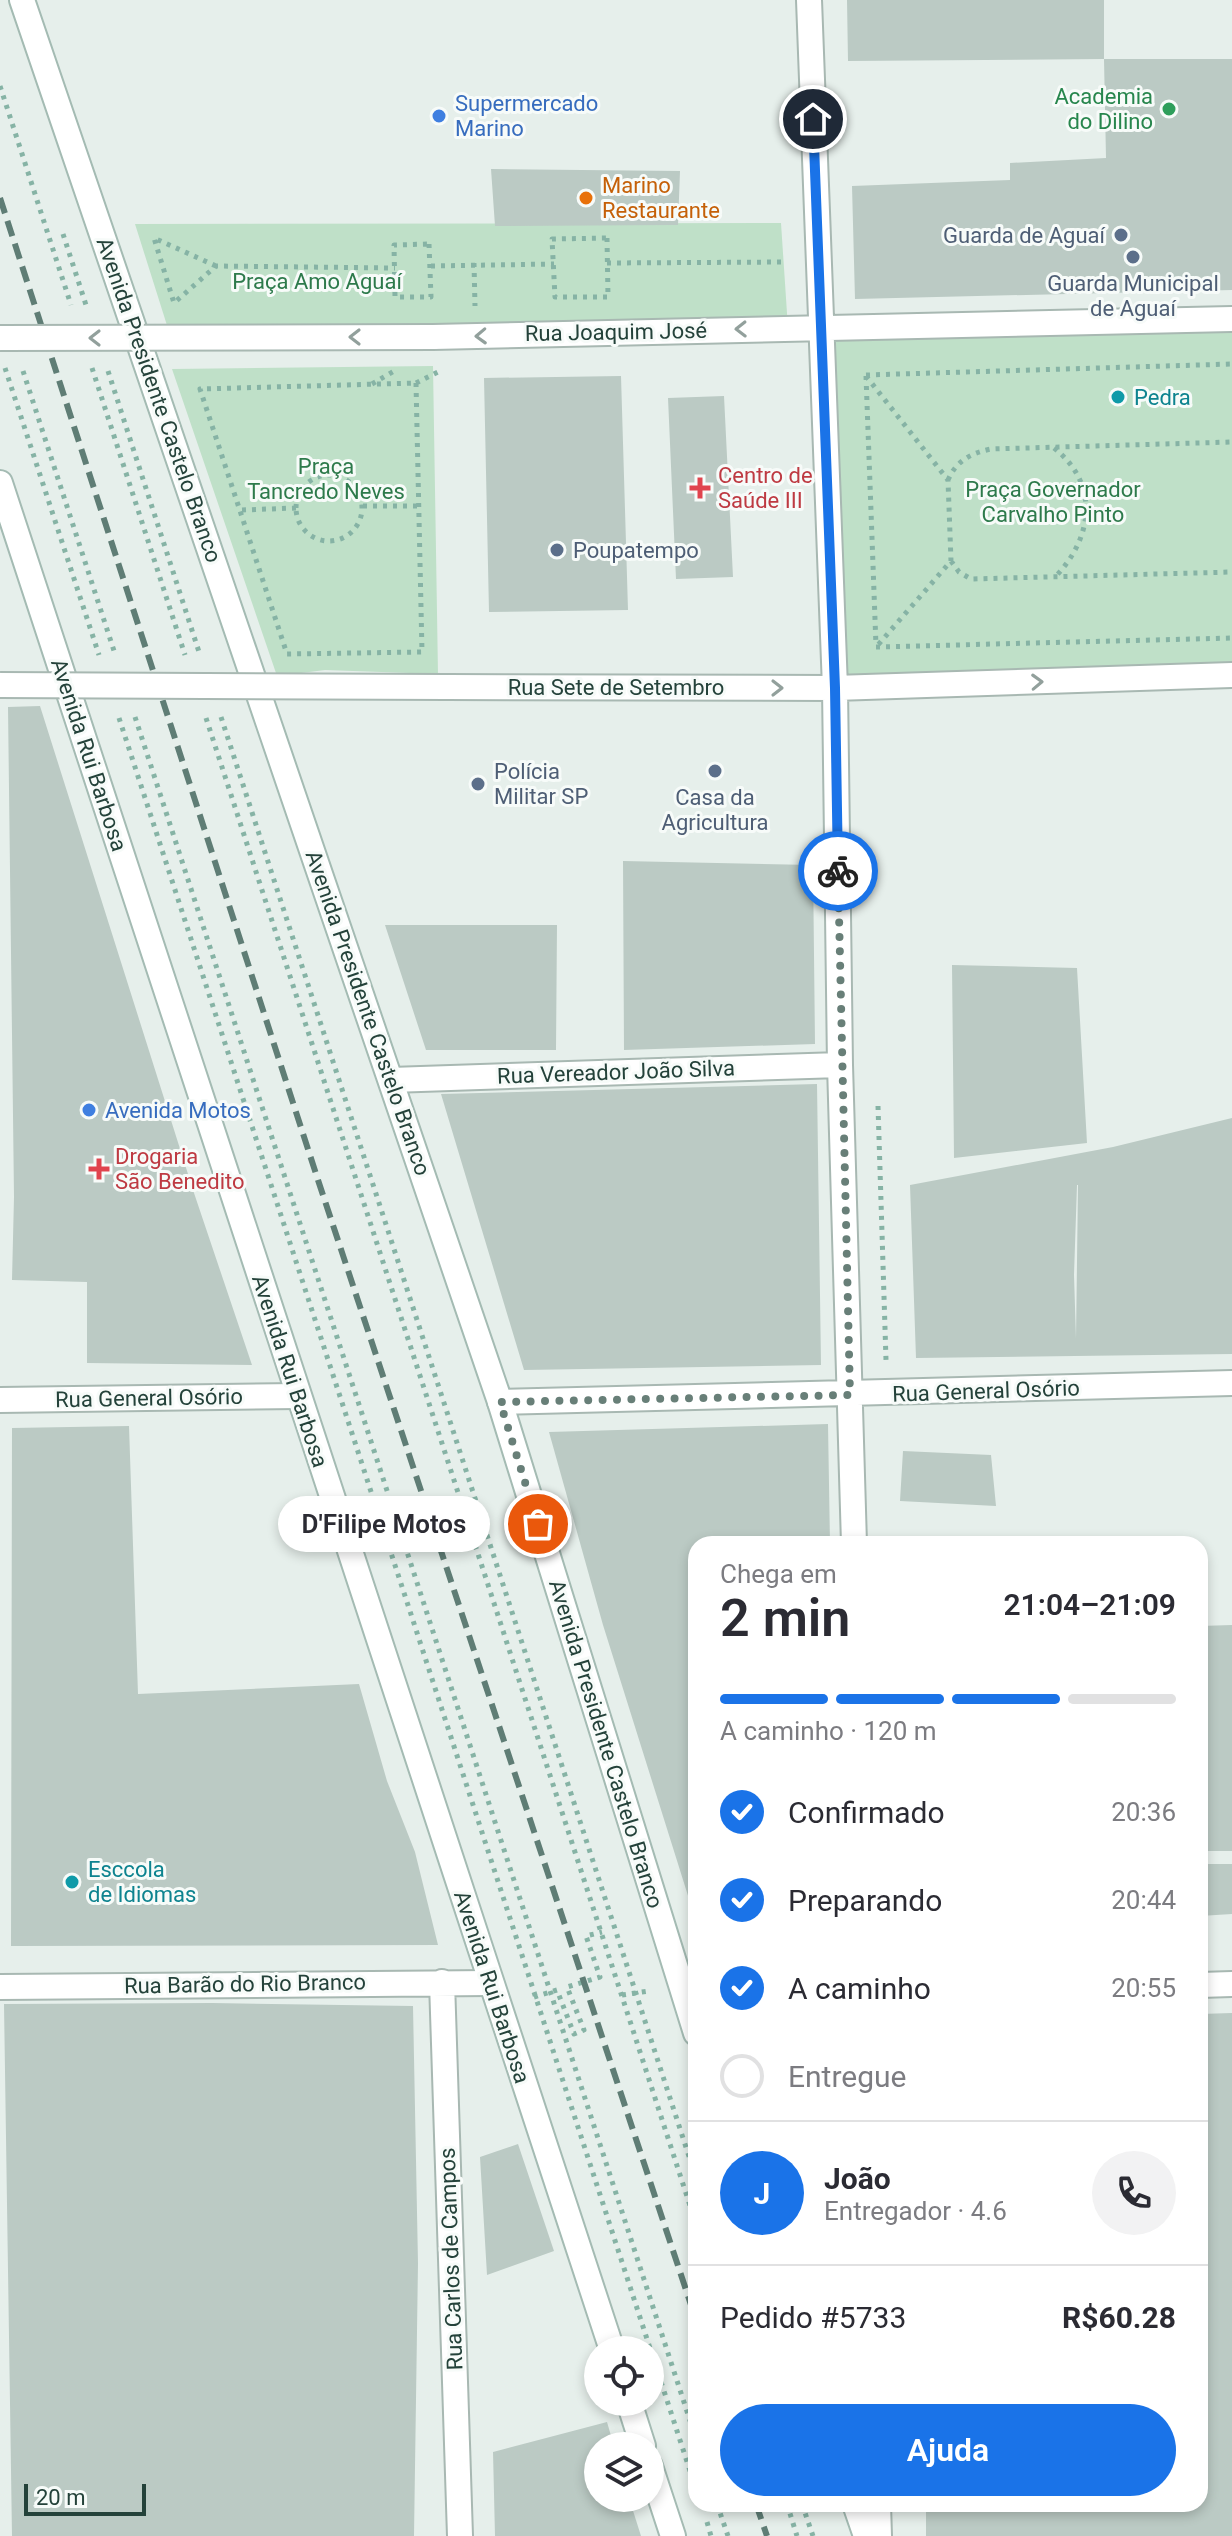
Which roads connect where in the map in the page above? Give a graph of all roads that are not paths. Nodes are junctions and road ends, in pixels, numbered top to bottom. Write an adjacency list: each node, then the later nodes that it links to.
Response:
1 (22, 0): 11 (street, Avenida Presidente Castelo Branco)
2 (809, 0): 4 (street)
3 (1232, 319): 4 (street, Rua Joaquim José)
4 (819, 328): 5 (street, Rua Joaquim José, one-way to 5, bridge); 9 (street)
5 (0, 338)
6 (0, 483): 14 (street, Avenida Rui Barbosa)
7 (1232, 675): 9 (street, Rua Sete de Setembro, one-way to 7)
8 (0, 685): 9 (street, Rua Sete de Setembro, one-way to 9, bridge)
9 (835, 688): 10 (street)
10 (840, 1065): 11 (street, Rua Vereador João Silva); 13 (street)
11 (391, 1080): 16 (street, Avenida Presidente Castelo Branco)
12 (1232, 1383): 13 (street, Rua General Osório)
13 (850, 1395): 16 (street, Rua General Osório); 17 (street)
14 (298, 1396): 15 (street, Rua General Osório); 19 (street, Avenida Rui Barbosa)
15 (0, 1400)
16 (500, 1402): 23 (street, Avenida Presidente Castelo Branco)
17 (854, 1536)
18 (442, 1982): 19 (street, Rua Barão do Rio Branco); 22 (street, Rua Barão do Rio Branco); 28 (street, Rua Carlos de Campos)
19 (490, 1983): 24 (street, Avenida Rui Barbosa)
20 (1232, 1984): 21 (street)
21 (1208, 1985)
22 (0, 1987)
23 (686, 1991)
24 (607, 2336)
25 (664, 2509): 29 (street)
26 (858, 2512): 30 (street)
27 (878, 2512): 31 (street)
28 (460, 2536)
29 (673, 2536)
30 (866, 2536)
31 (879, 2536)

